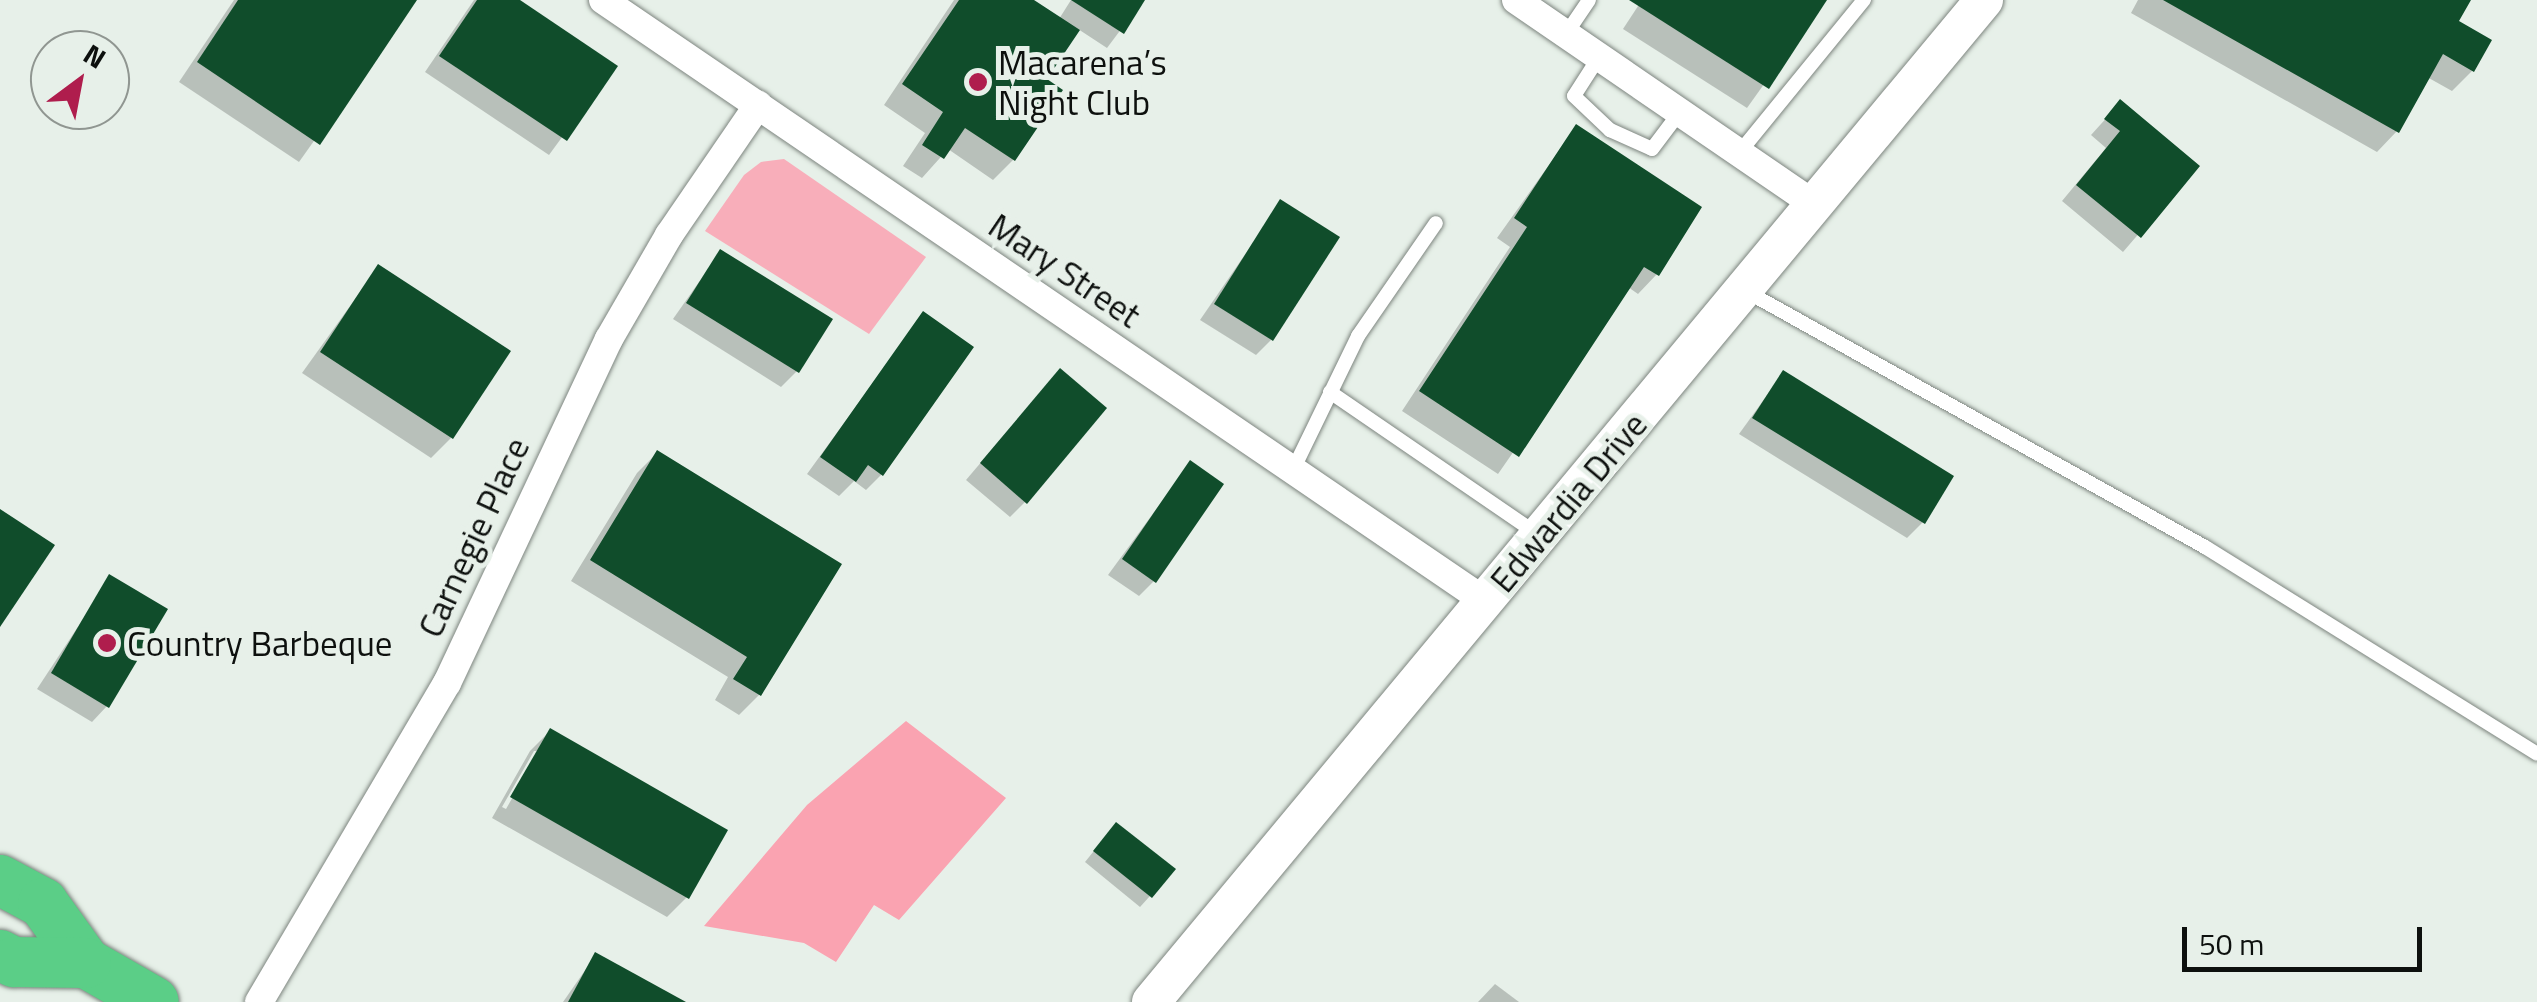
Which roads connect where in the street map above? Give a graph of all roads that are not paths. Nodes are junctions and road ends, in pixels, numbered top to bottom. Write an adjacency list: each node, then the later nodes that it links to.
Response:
1 (604, 0): 8 (street, Mary Street)
2 (1516, 0): 6 (street)
3 (1588, 0): 6 (lane)
4 (1864, 0): 10 (lane)
5 (1984, 0): 11 (main road, Edwardia Drive)
6 (1566, 34): 7 (street)
7 (1600, 57): 9 (street); 9 (lane)
8 (758, 106): 15 (street, Mary Street); 22 (street, Carnegie Place)
9 (1680, 112): 10 (street)
10 (1739, 153): 11 (street)
11 (1814, 204): 13 (main road, Edwardia Drive)
12 (1436, 223): 14 (lane)
13 (1743, 290): 16 (main road, Edwardia Drive); 18 (lane)
14 (1330, 392): 15 (lane); 16 (lane)
15 (1292, 470): 17 (street, Mary Street)
16 (1540, 536): 17 (main road, Edwardia Drive)
17 (1485, 602): 23 (main road, Edwardia Drive)
18 (2537, 754)
19 (0, 880): 21 (highway)
20 (0, 955): 21 (highway)
21 (121, 988)
22 (259, 1002)
23 (1151, 1002)

